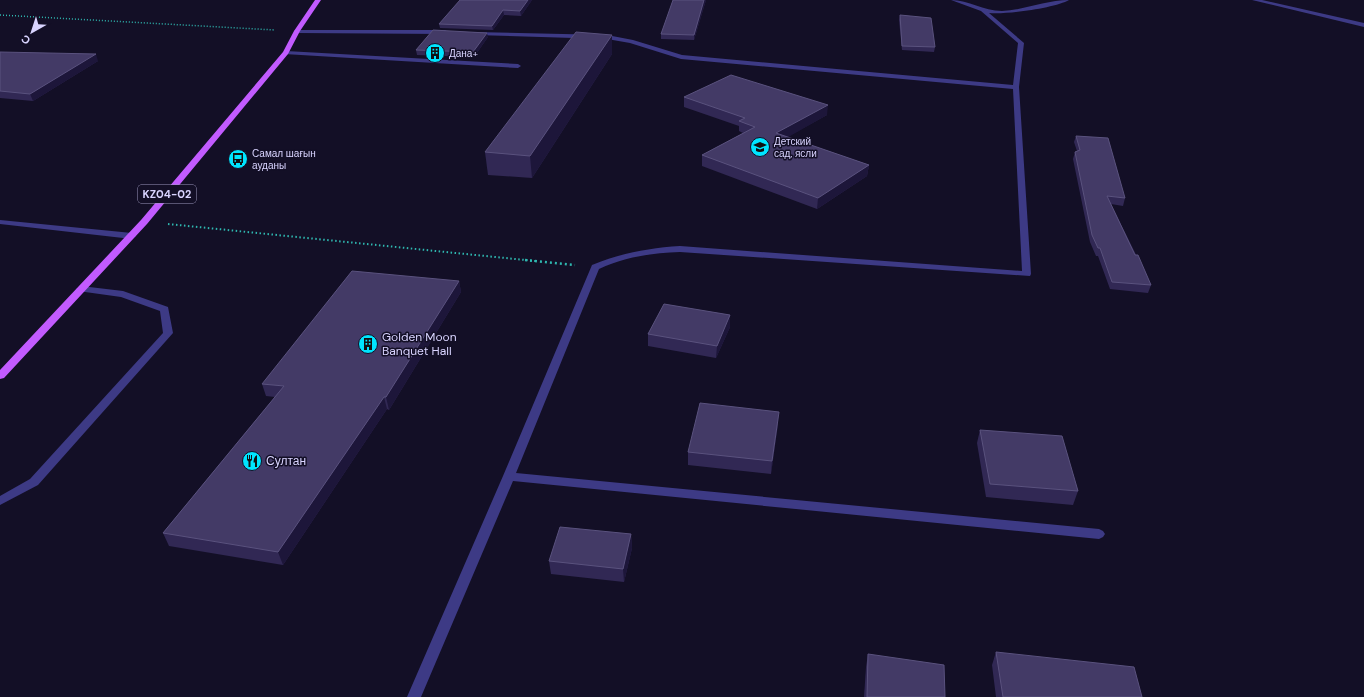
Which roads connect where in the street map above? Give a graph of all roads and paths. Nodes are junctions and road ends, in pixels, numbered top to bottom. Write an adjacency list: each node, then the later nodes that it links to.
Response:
1 (318, 0): 8 (main road, KZ04-02)
2 (954, 0): 5 (lane)
3 (1066, 0): 5 (lane)
4 (1255, 0): 7 (lane)
5 (982, 10): 13 (lane)
6 (0, 15): 8 (path)
7 (1364, 25)
8 (297, 31): 9 (lane); 11 (main road, KZ04-02)
9 (452, 32)
10 (467, 33): 13 (lane)
11 (286, 54): 12 (lane); 15 (main road, KZ04-02)
12 (518, 66)
13 (1016, 87): 17 (lane)
14 (0, 222): 16 (lane)
15 (144, 222): 16 (main road, KZ04-02); 17 (path)
16 (132, 236): 18 (main road, KZ04-02)
17 (595, 267): 20 (lane)
18 (81, 289): 19 (main road, KZ04-02); 21 (lane)
19 (0, 376)
20 (509, 476): 22 (lane); 23 (lane)
21 (0, 501)
22 (1099, 534)
23 (414, 697)

